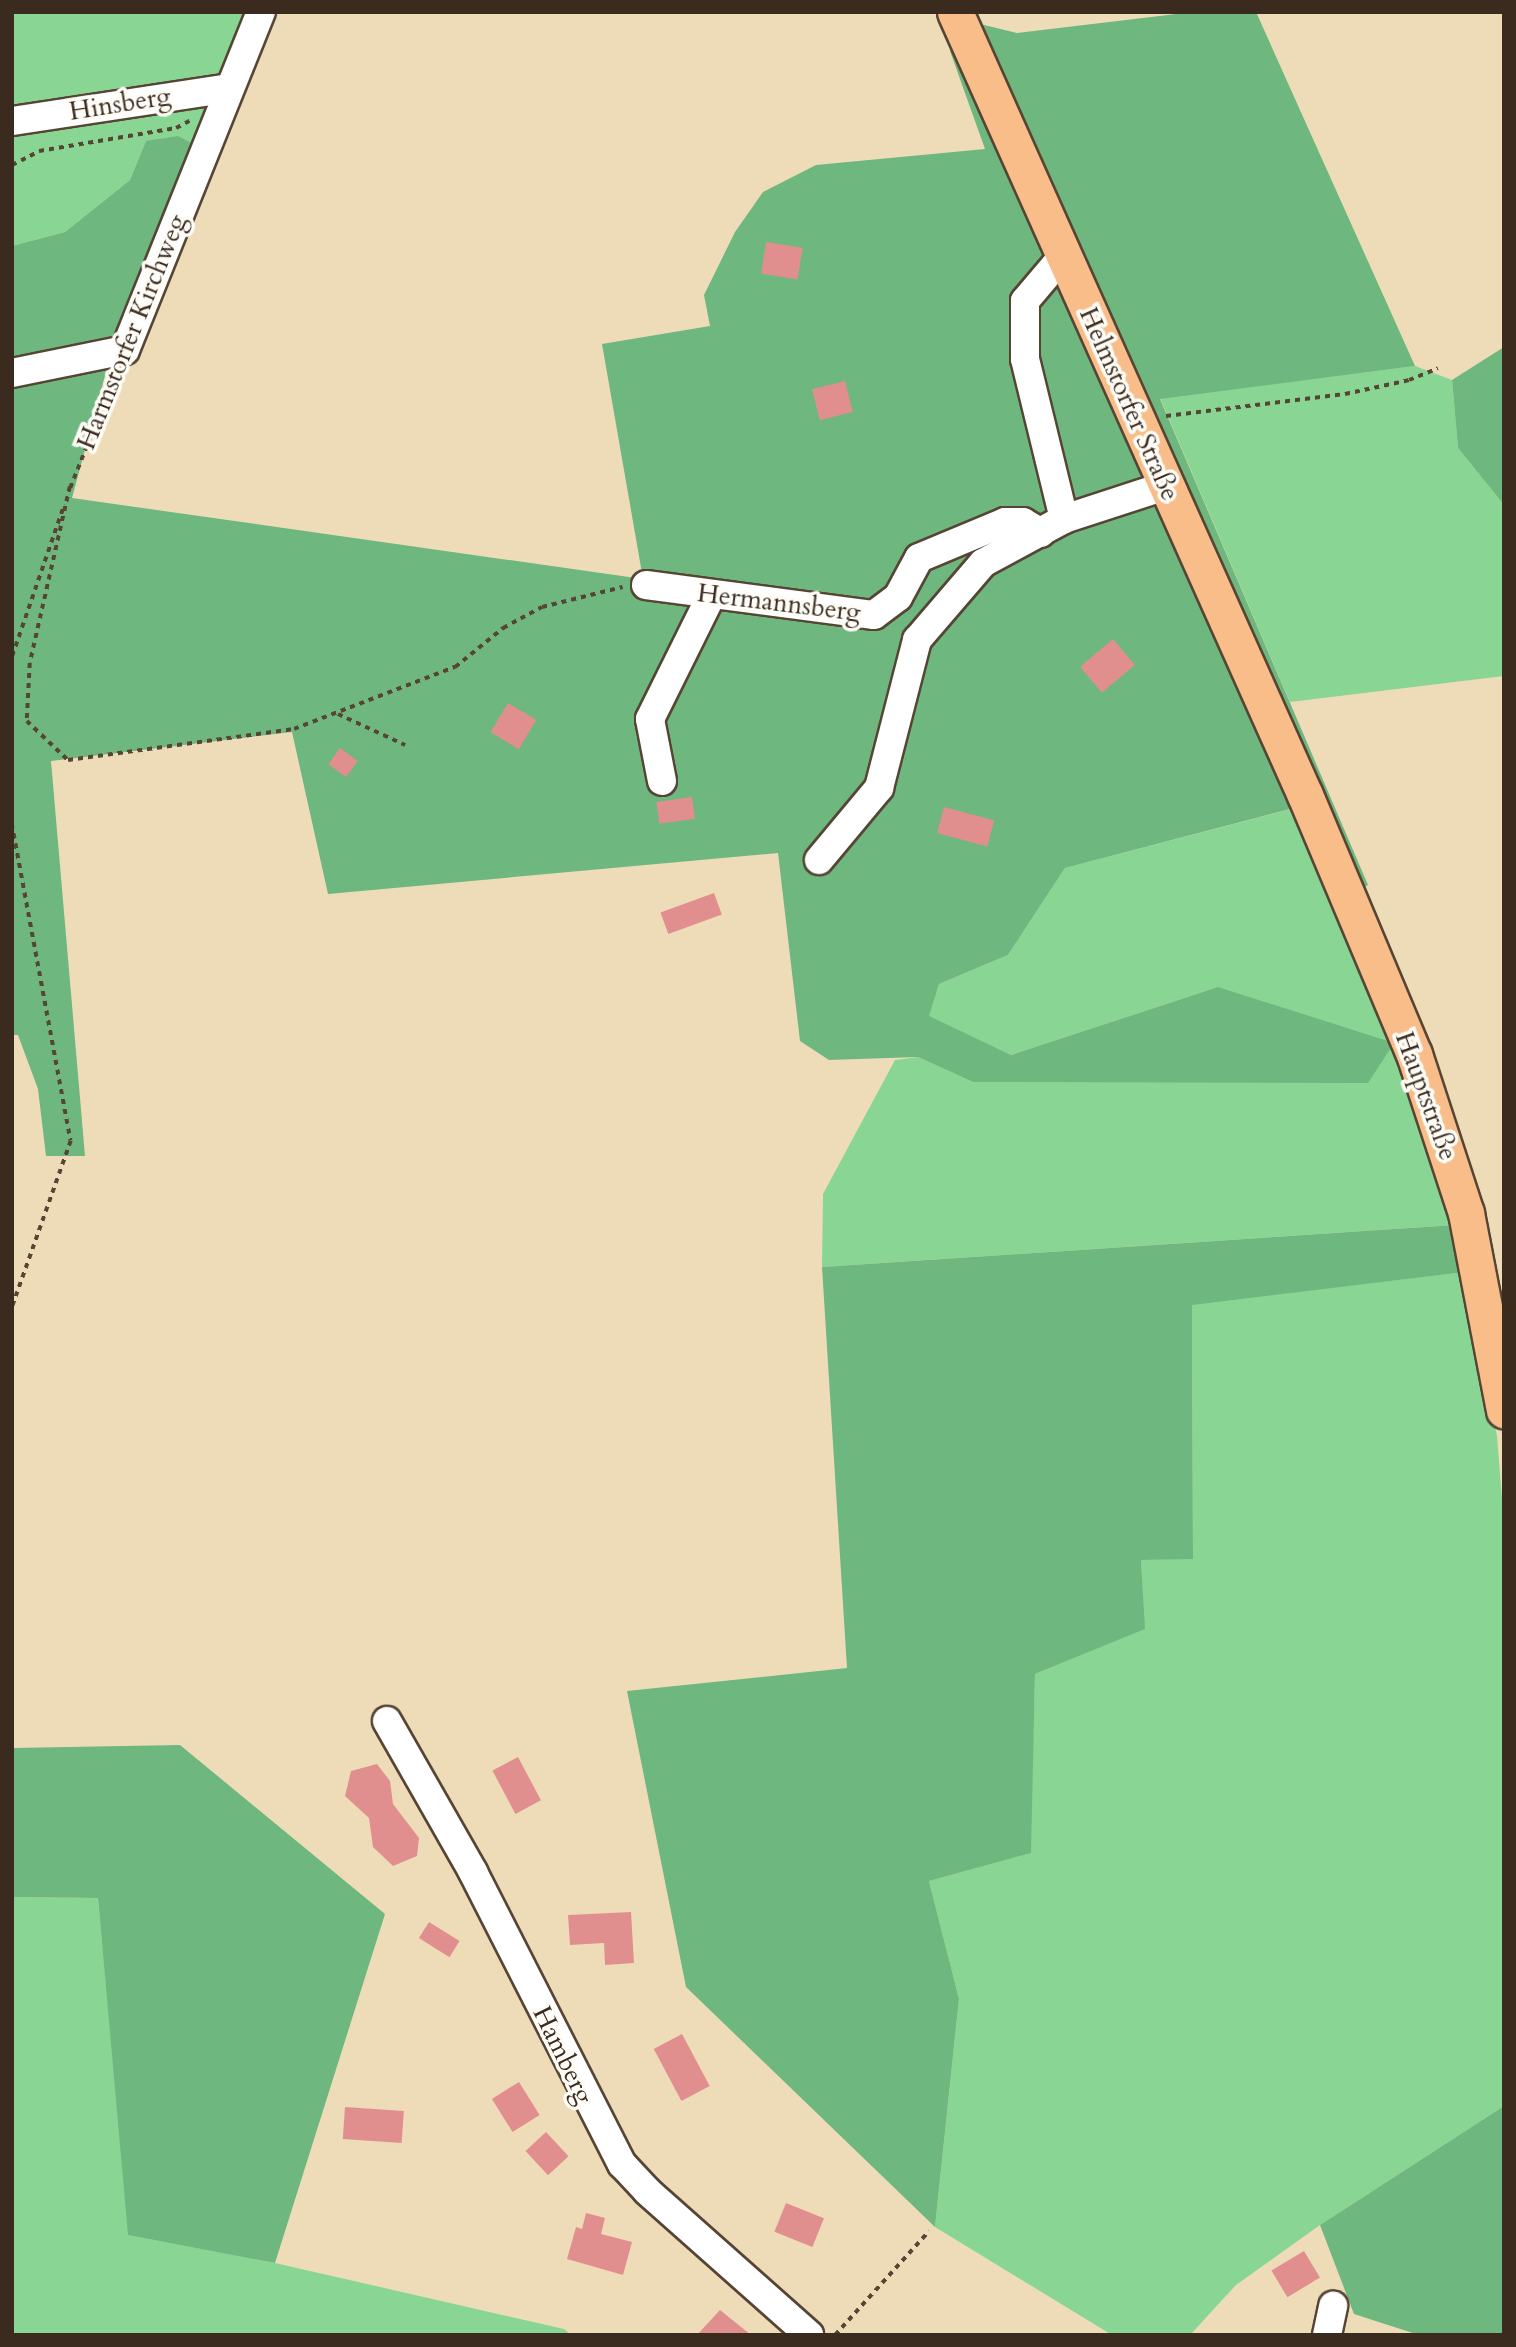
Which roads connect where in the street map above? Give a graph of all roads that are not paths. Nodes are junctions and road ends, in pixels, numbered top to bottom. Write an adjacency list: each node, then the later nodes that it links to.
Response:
1 (261, 12): 3 (street, Harmstorfer Kirchweg)
2 (955, 12): 5 (main road, Helmstorfer Straße)
3 (219, 89): 4 (street, Hinsberg); 6 (street, Harmstorfer Kirchweg)
4 (12, 121)
5 (1063, 256): 7 (main road, Helmstorfer Straße); 8 (street)
6 (12, 373)
7 (1165, 486): 8 (street); 12 (main road, Helmstorfer Straße)
8 (1053, 526): 10 (street, Hermannsberg); 13 (street)
9 (646, 585): 10 (street, Hermannsberg)
10 (711, 596): 11 (street)
11 (662, 781)
12 (1305, 795): 14 (main road, Hauptstraße)
13 (819, 860)
14 (1504, 1410)
15 (387, 1721): 17 (street, Hamberg)
16 (1333, 2306): 18 (street)
17 (809, 2335)
18 (1327, 2335)

